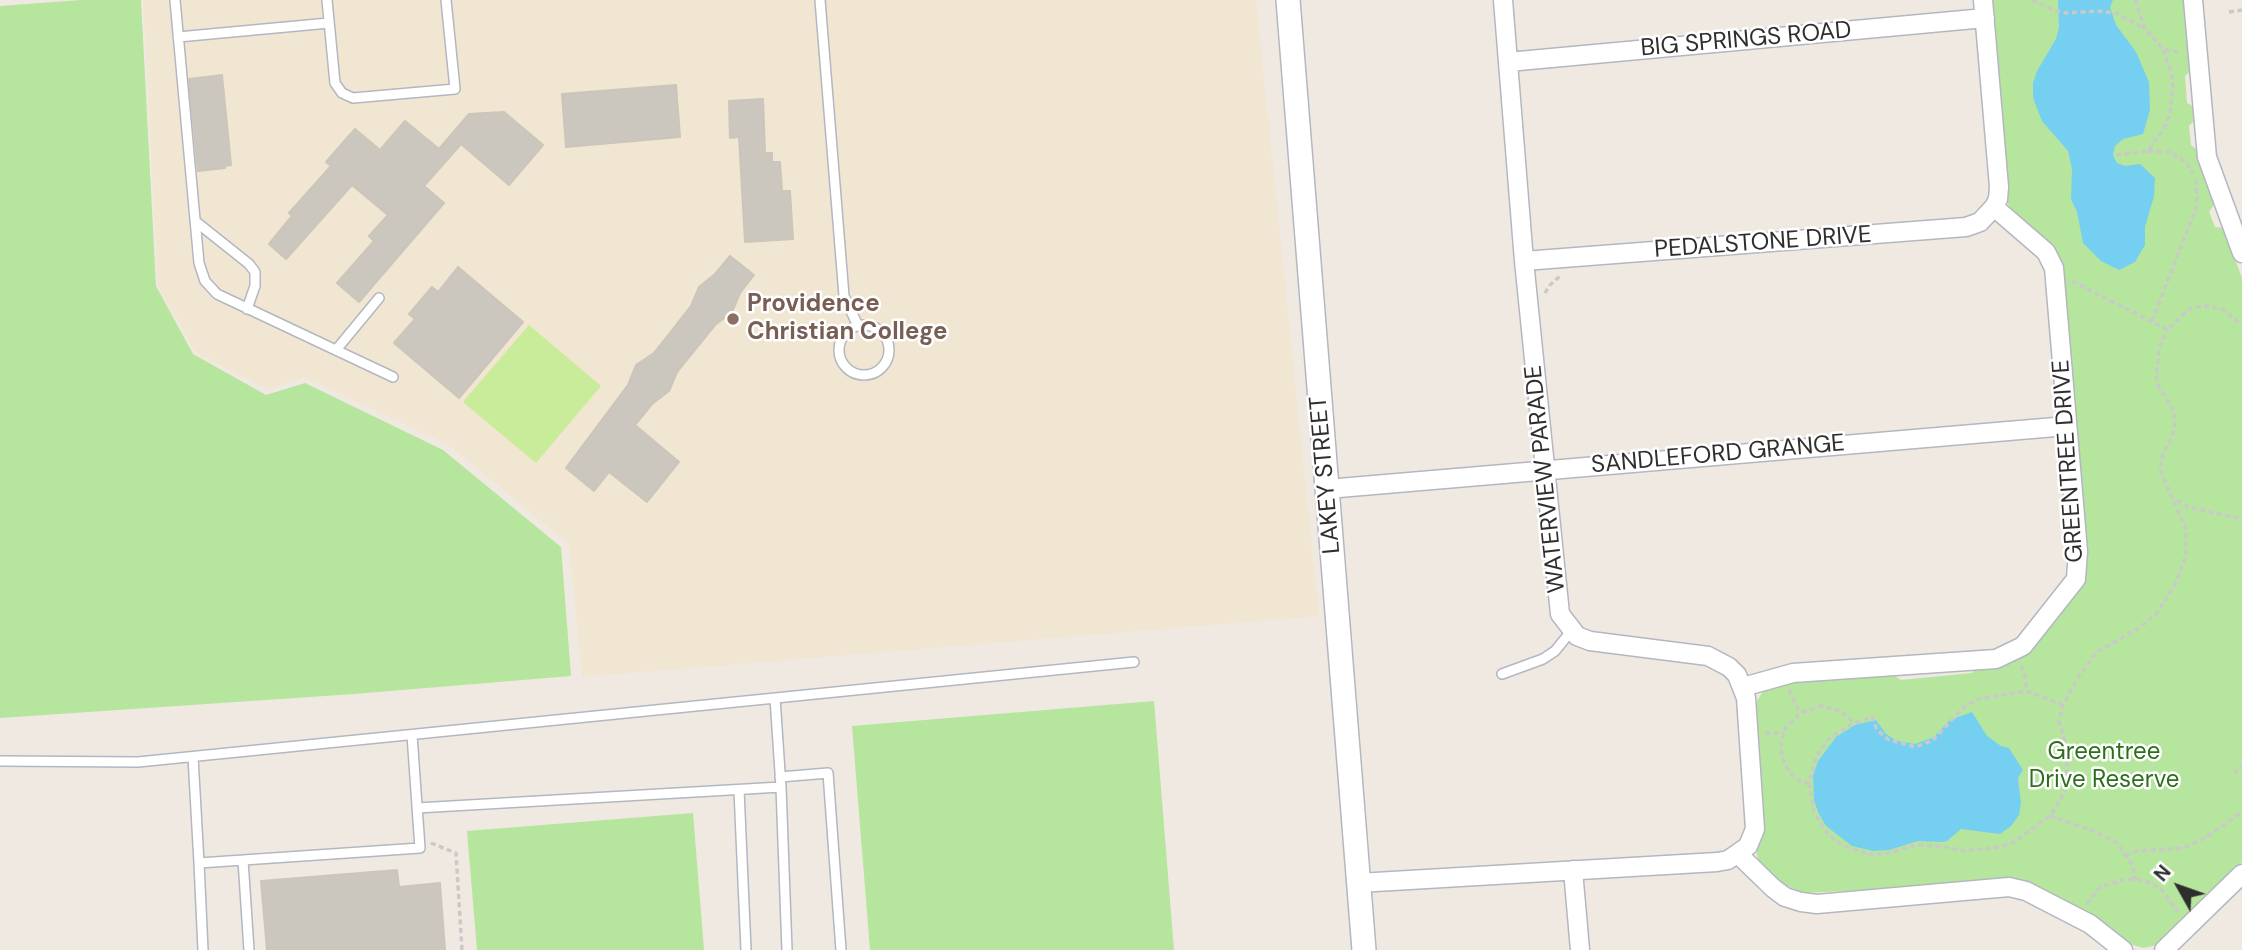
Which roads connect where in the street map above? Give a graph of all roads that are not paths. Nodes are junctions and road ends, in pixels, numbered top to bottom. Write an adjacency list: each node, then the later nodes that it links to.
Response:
1 (175, 0): 12 (lane)
2 (327, 0): 11 (lane)
3 (446, 0): 11 (lane)
4 (820, 0): 21 (lane)
5 (1287, 0): 26 (street, LAKEY STREET)
6 (1503, 0): 13 (street, WATERVIEW PARADE)
7 (1983, 0): 10 (street)
8 (2193, 0): 9 (street); 15 (street)
9 (2199, 0)
10 (1985, 18): 13 (street, BIG SPRINGS ROAD); 14 (street)
11 (329, 23): 12 (lane)
12 (178, 37): 16 (lane)
13 (1508, 62): 18 (street, WATERVIEW PARADE)
14 (1994, 208): 18 (street, PEDALSTONE DRIVE); 24 (street, GREENTREE DRIVE)
15 (2235, 212): 17 (street)
16 (195, 221): 20 (lane); 20 (lane)
17 (2242, 253)
18 (1524, 261): 25 (street, WATERVIEW PARADE)
19 (379, 298): 22 (lane)
20 (247, 309): 22 (lane)
21 (858, 326): 21 (lane)
22 (336, 350): 23 (lane)
23 (393, 377)
24 (2067, 426): 25 (street, SANDLEFORD GRANGE); 30 (street, GREENTREE DRIVE)
25 (1545, 470): 26 (street, SANDLEFORD GRANGE); 27 (street, WATERVIEW PARADE)
26 (1327, 489): 44 (street, LAKEY STREET)
27 (1572, 630): 29 (lane); 30 (street)
28 (1134, 663): 31 (lane)
29 (1502, 674)
30 (1743, 687): 39 (street)
31 (775, 698): 32 (lane); 35 (lane)
32 (412, 735): 33 (lane); 38 (lane)
33 (192, 757): 34 (lane); 41 (lane)
34 (0, 761)
35 (780, 776): 36 (lane); 50 (lane)
36 (781, 787): 37 (lane); 49 (lane)
37 (739, 790): 38 (lane); 48 (lane)
38 (417, 808): 40 (lane)
39 (1738, 855): 42 (street); 45 (street)
40 (243, 860): 41 (lane); 47 (lane)
41 (199, 863): 46 (lane)
42 (1573, 870): 44 (street); 52 (street)
43 (2242, 874): 53 (street)
44 (1358, 883): 51 (street, LAKEY STREET)
45 (2118, 947)
46 (203, 950)
47 (249, 950)
48 (746, 950)
49 (787, 950)
50 (841, 950)
51 (1364, 950)
52 (1580, 950)
53 (2164, 950)

